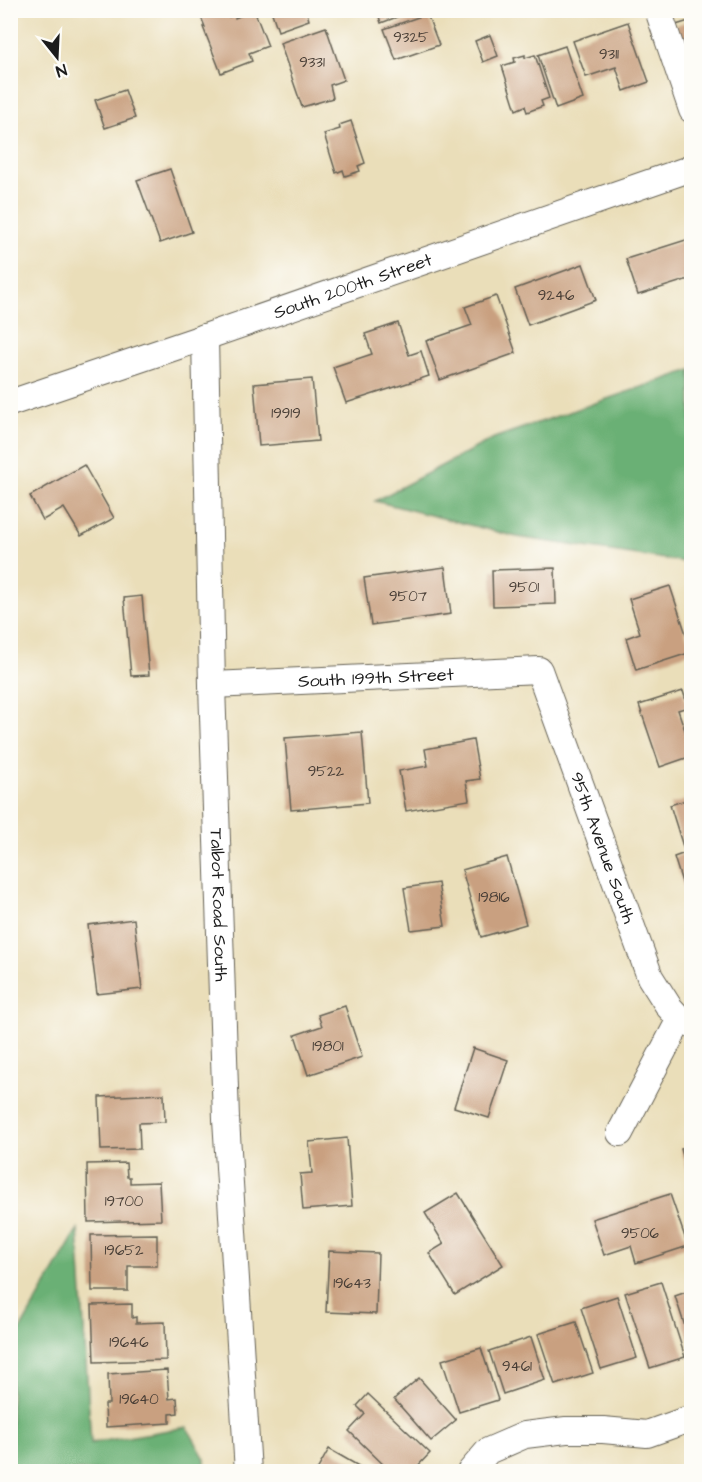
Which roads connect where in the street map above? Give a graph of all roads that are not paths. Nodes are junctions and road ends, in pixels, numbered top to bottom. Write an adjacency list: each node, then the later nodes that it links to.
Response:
1 (658, 10): 2 (street)
2 (692, 110)
3 (692, 168): 4 (street, South 200th Street)
4 (205, 337): 5 (street, South 200th Street); 7 (street, Talbot Road South)
5 (10, 403)
6 (539, 670): 7 (street, South 199th Street); 8 (street, 95th Avenue South)
7 (212, 685): 11 (street, Talbot Road South)
8 (686, 1022): 9 (street)
9 (620, 1133)
10 (692, 1418): 12 (street)
11 (248, 1472)
12 (470, 1472)

